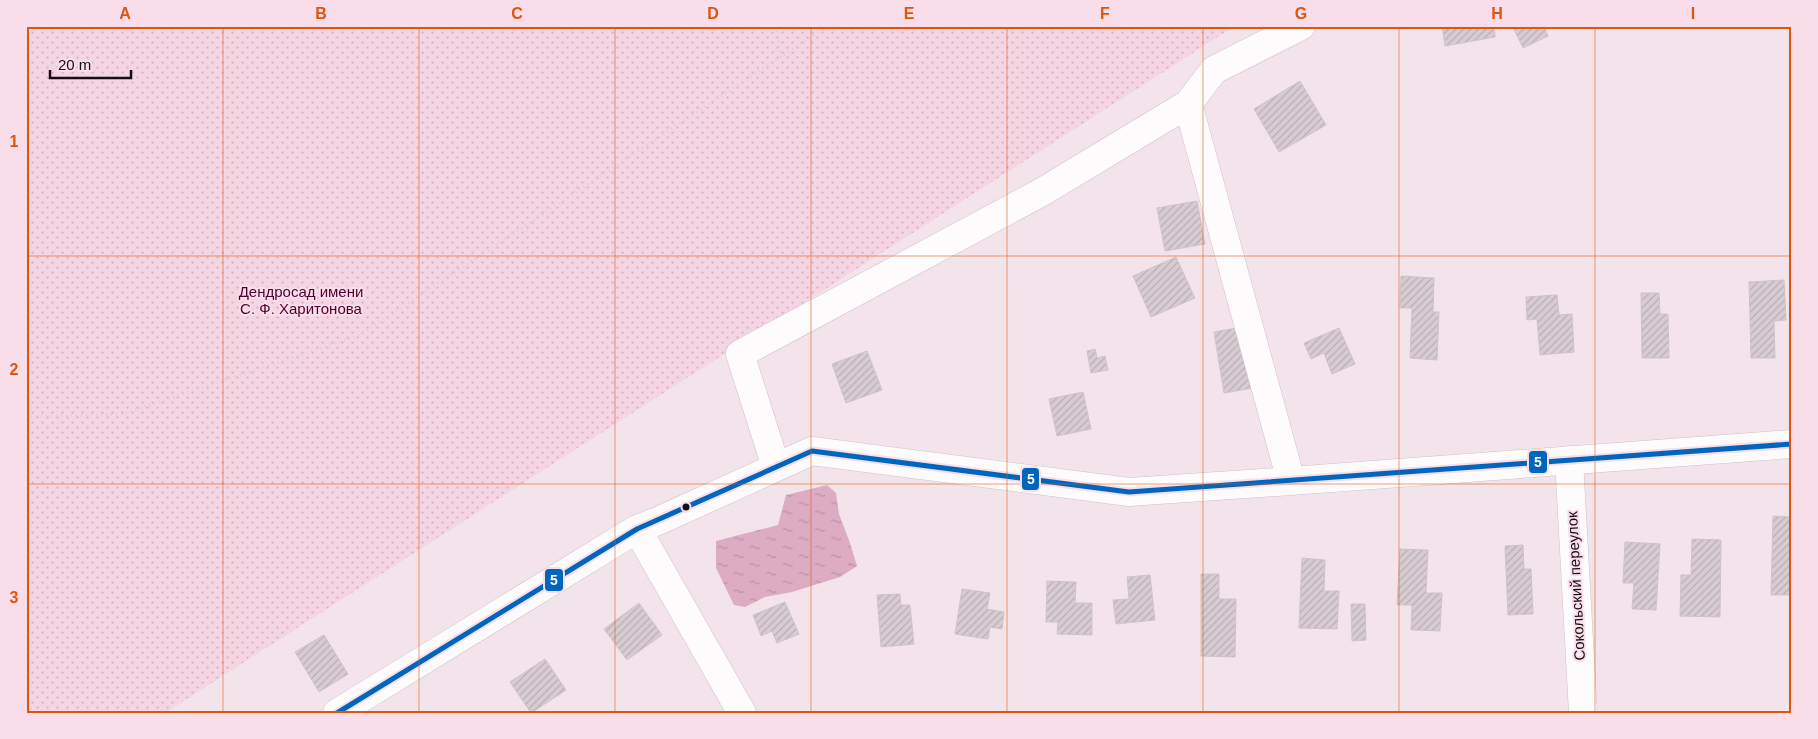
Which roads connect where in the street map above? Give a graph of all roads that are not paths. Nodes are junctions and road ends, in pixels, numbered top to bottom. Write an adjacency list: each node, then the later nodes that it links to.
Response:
1 (1301, 26): 2 (street)
2 (1188, 104): 5 (street); 6 (street)
3 (1792, 444): 4 (street)
4 (1568, 460): 6 (street); 10 (street, Сокольский переулок)
5 (776, 467): 6 (street); 7 (street)
6 (1291, 481)
7 (637, 528): 8 (street); 9 (street)
8 (337, 713)
9 (742, 713)
10 (1583, 713)

